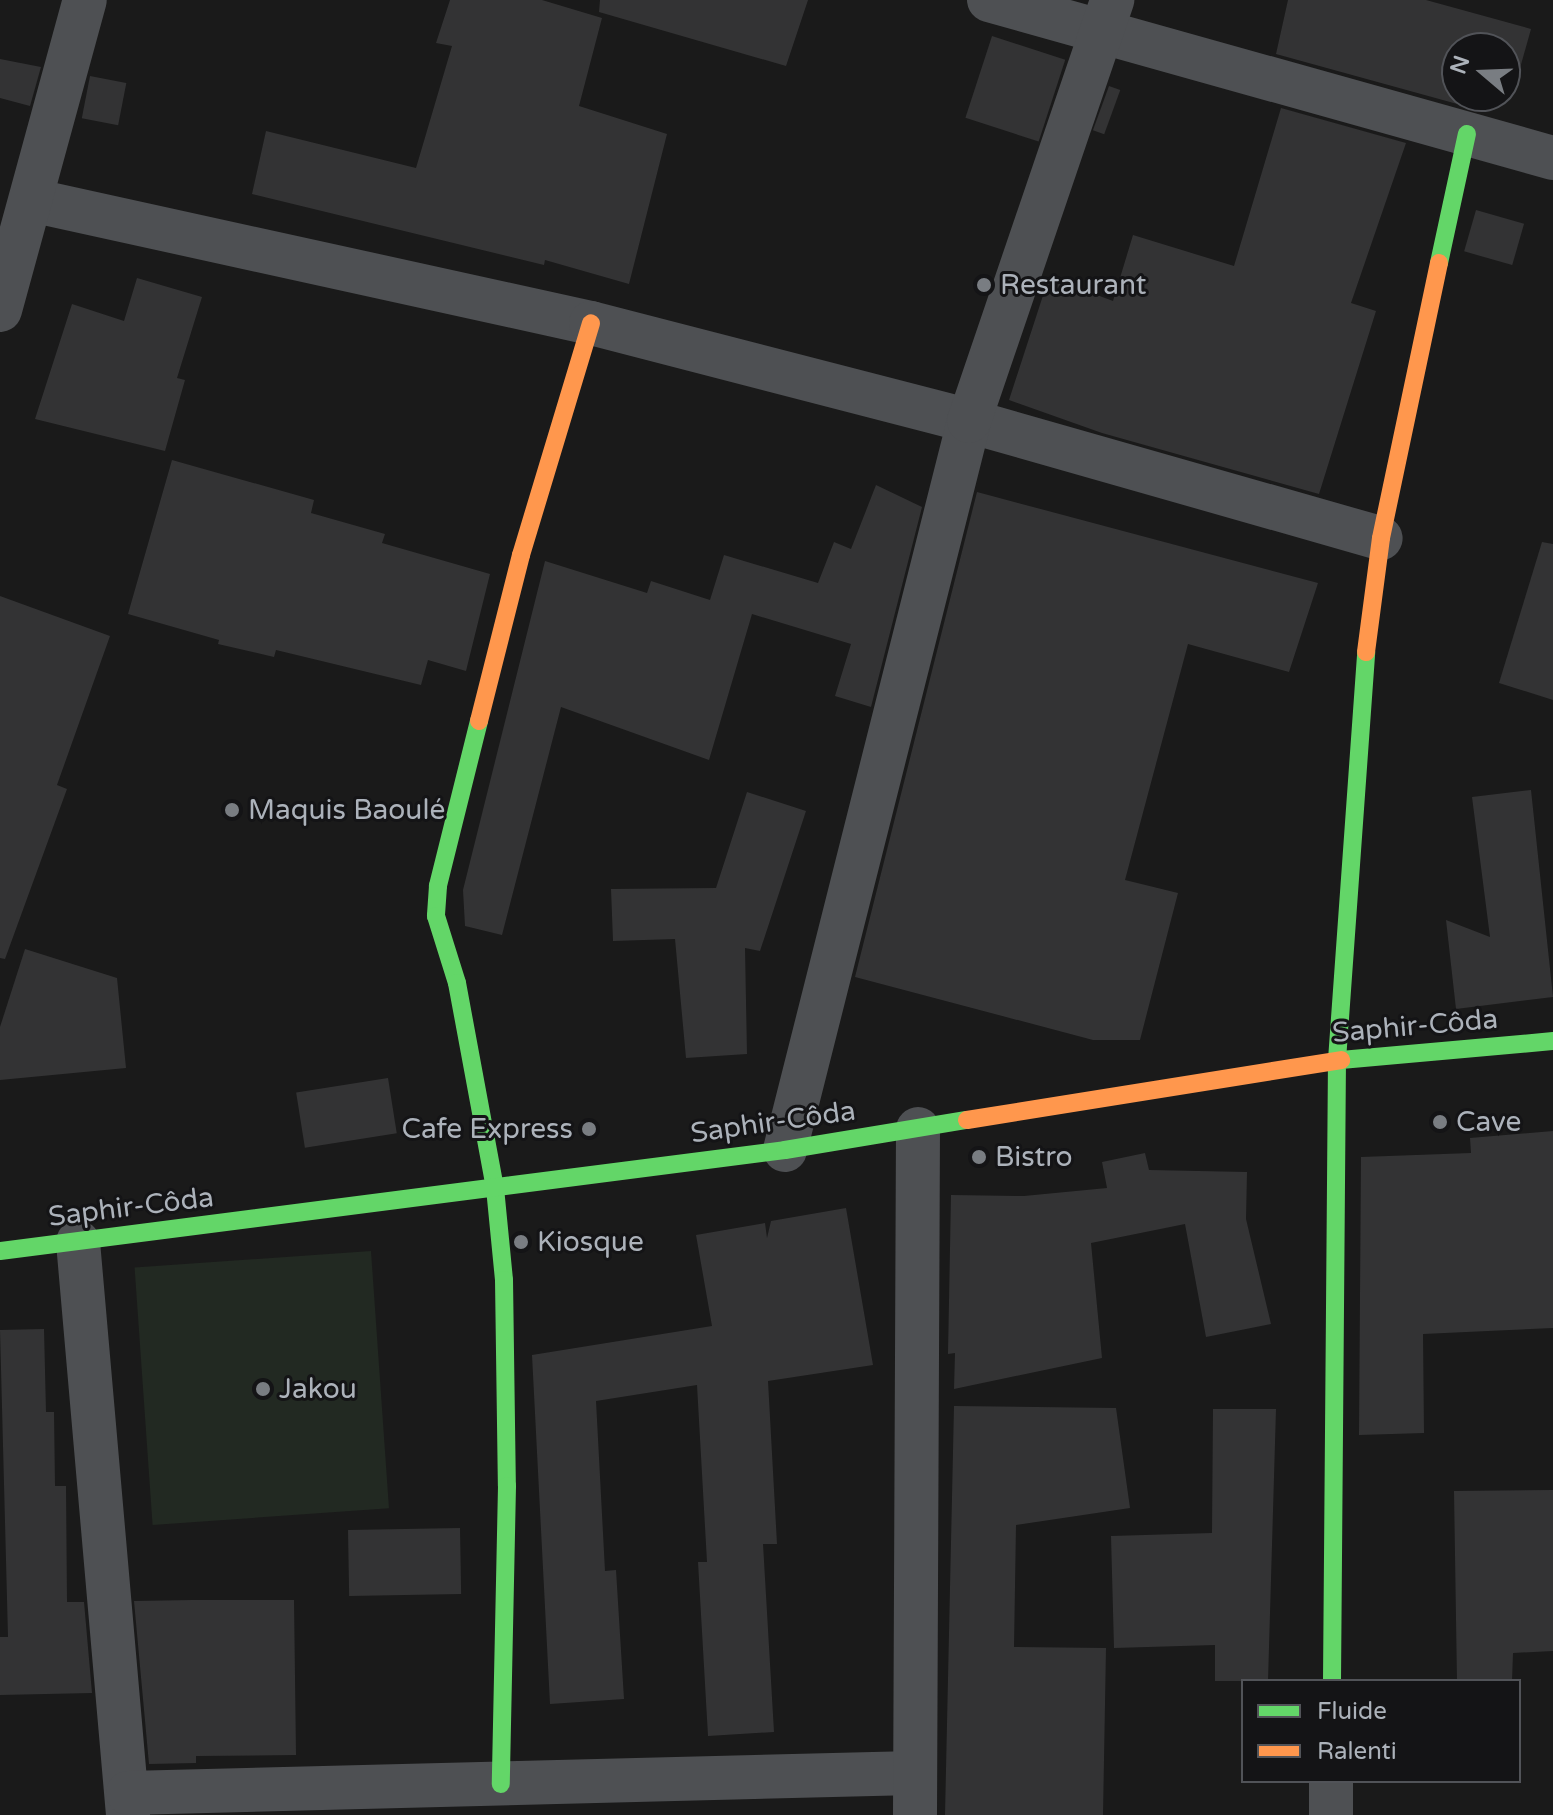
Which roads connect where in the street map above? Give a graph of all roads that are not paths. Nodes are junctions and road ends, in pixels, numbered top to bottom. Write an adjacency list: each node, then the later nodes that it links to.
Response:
1 (85, 0): 6 (street)
2 (989, 0): 3 (street)
3 (1106, 14): 4 (street); 9 (street)
4 (1467, 134): 5 (street); 10 (street)
5 (1553, 158)
6 (31, 200): 7 (street); 8 (street)
7 (0, 310)
8 (591, 323): 9 (street); 15 (street)
9 (969, 421): 10 (street); 14 (street)
10 (1381, 538): 12 (street)
11 (1553, 1041): 12 (street, Saphir-Côda)
12 (1337, 1060): 13 (street, Saphir-Côda); 18 (street)
13 (918, 1129): 14 (street, Saphir-Côda); 21 (street)
14 (785, 1150): 15 (street, Saphir-Côda)
15 (495, 1188): 16 (street, Saphir-Côda); 20 (street)
16 (78, 1242): 17 (street, Saphir-Côda); 22 (street)
17 (0, 1251)
18 (1332, 1679)
19 (1331, 1783): 23 (street)
20 (501, 1784): 21 (street); 22 (street)
21 (914, 1794)
22 (128, 1804)
23 (1331, 1815)

